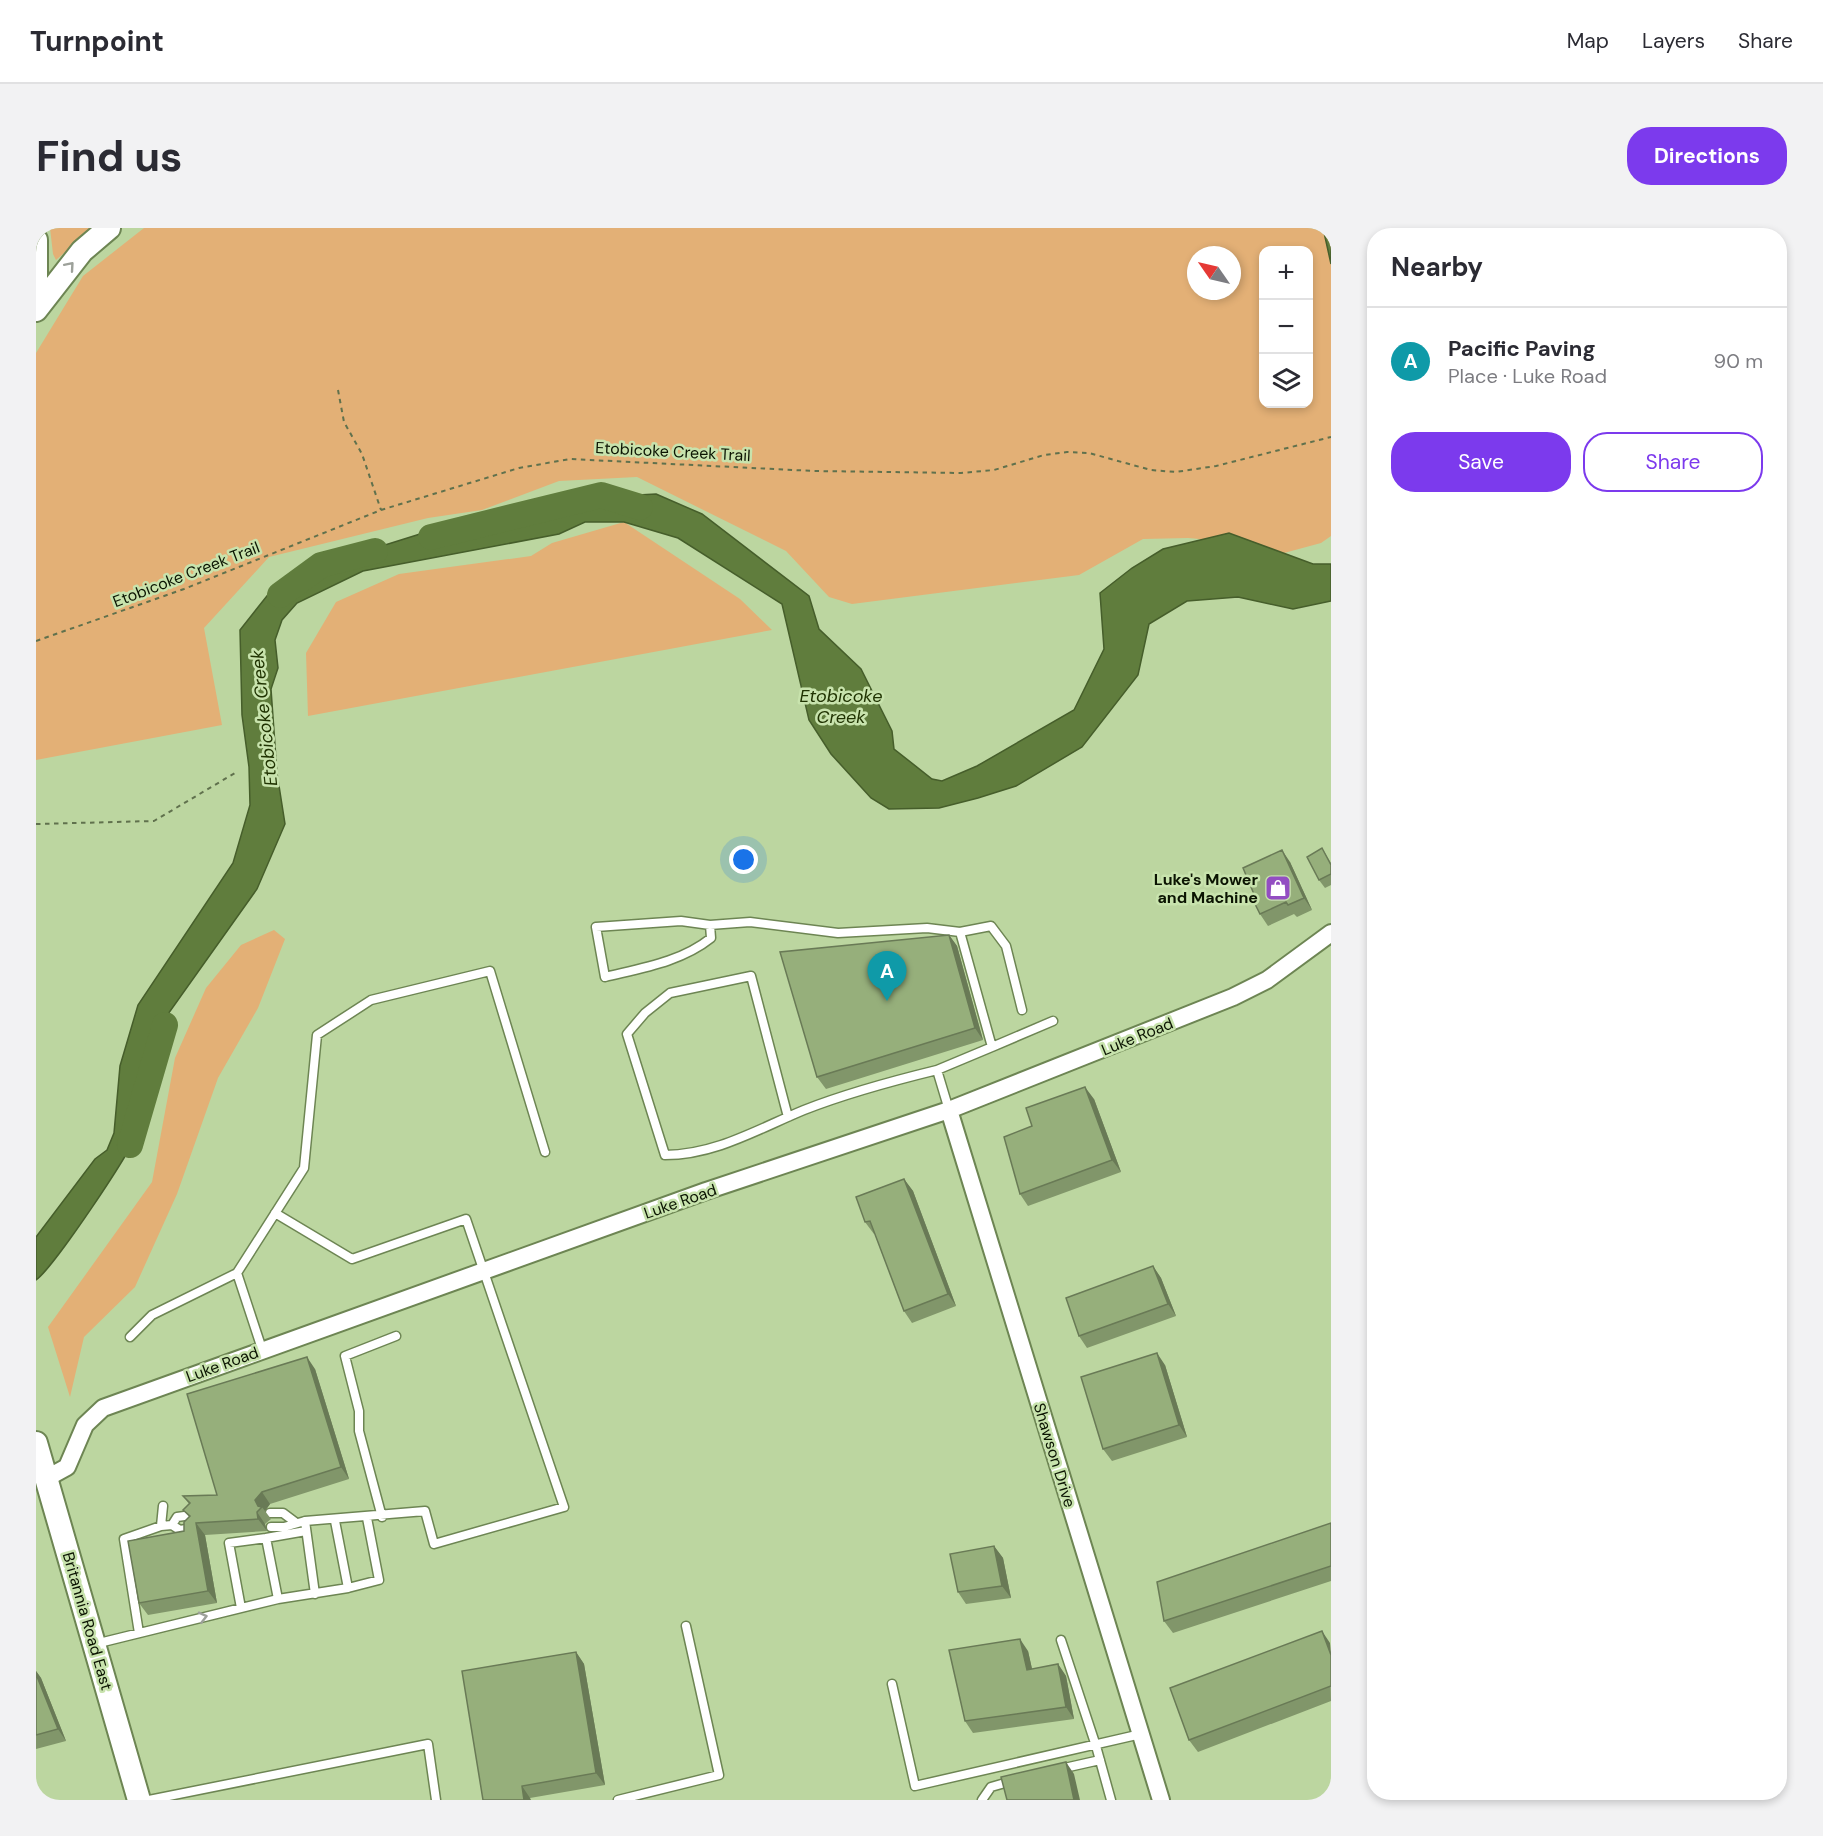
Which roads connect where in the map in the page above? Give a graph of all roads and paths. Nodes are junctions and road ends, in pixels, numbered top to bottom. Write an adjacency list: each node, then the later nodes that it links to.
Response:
1 (109, 228): 4 (street, one-way to 1)
2 (36, 240): 3 (street)
3 (36, 283)
4 (36, 310)
5 (338, 390): 7 (path)
6 (1331, 436): 7 (path, Etobicoke Creek Trail)
7 (381, 510): 8 (path, Etobicoke Creek Trail)
8 (36, 641)
9 (235, 773): 10 (path)
10 (36, 824)
11 (710, 925): 11 (lane); 12 (lane)
12 (960, 932): 14 (lane); 16 (lane)
13 (1331, 933): 18 (street, Luke Road)
14 (1022, 1010)
15 (1053, 1021): 16 (lane)
16 (992, 1047): 17 (lane)
17 (937, 1070): 18 (lane); 19 (lane)
18 (949, 1110): 22 (street, Luke Road); 51 (street, Shawson Drive)
19 (788, 1117): 19 (lane)
20 (545, 1152): 21 (lane)
21 (275, 1213): 22 (lane); 23 (lane)
22 (483, 1270): 26 (street, Luke Road); 32 (lane)
23 (237, 1273): 25 (lane); 26 (lane)
24 (396, 1336): 32 (lane)
25 (130, 1337)
26 (262, 1349): 28 (street, Luke Road)
27 (36, 1443): 28 (street, Britannia Road East)
28 (47, 1478): 49 (street, Britannia Road East)
29 (163, 1506): 37 (lane)
30 (270, 1513): 35 (lane)
31 (192, 1515): 36 (lane)
32 (382, 1517): 33 (lane)
33 (367, 1518): 34 (lane); 42 (lane)
34 (335, 1521): 38 (lane); 42 (lane)
35 (295, 1522): 38 (lane); 39 (lane)
36 (172, 1525): 37 (lane); 40 (lane)
37 (161, 1526): 47 (lane)
38 (306, 1526): 41 (lane); 43 (lane)
39 (271, 1527)
40 (192, 1528)
41 (266, 1538): 44 (lane); 45 (lane)
42 (348, 1588): 43 (lane)
43 (315, 1594): 44 (lane)
44 (278, 1599): 45 (lane)
45 (241, 1608): 47 (lane, one-way to 45)
46 (686, 1626): 59 (lane)
47 (142, 1632): 49 (lane)
48 (1060, 1640): 52 (lane)
49 (94, 1644): 56 (street, Britannia Road East)
50 (892, 1684): 52 (lane)
51 (1141, 1734): 52 (lane); 62 (street, Shawson Drive)
52 (1096, 1746): 53 (lane)
53 (1100, 1760): 54 (lane); 61 (lane)
54 (1055, 1770)
55 (1023, 1779): 60 (lane)
56 (139, 1800)
57 (149, 1800): 58 (lane)
58 (436, 1800)
59 (618, 1800)
60 (982, 1800)
61 (1110, 1800)
62 (1161, 1800)

